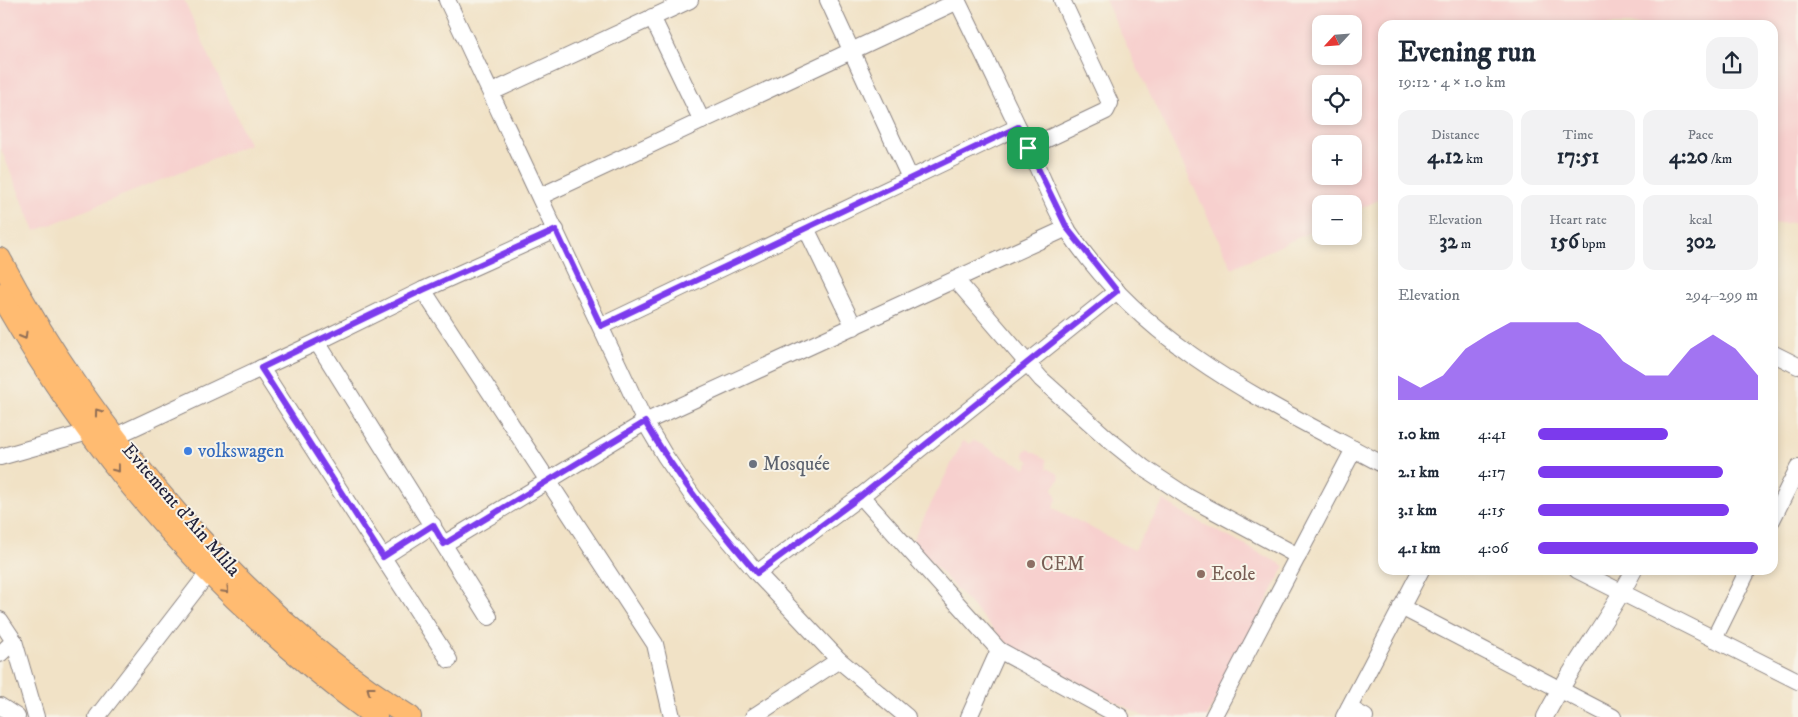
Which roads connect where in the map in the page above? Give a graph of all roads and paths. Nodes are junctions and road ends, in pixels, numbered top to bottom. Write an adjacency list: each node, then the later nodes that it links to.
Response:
1 (447, 0): 8 (street)
2 (690, 0): 6 (street)
3 (828, 0): 7 (street)
4 (1062, 0): 11 (street)
5 (958, 1): 7 (street); 10 (street)
6 (652, 17): 8 (street); 9 (street)
7 (852, 52): 9 (street); 12 (street)
8 (492, 92): 13 (street)
9 (702, 121): 13 (street)
10 (1018, 127): 11 (street); 12 (street)
11 (1028, 148): 15 (street)
12 (910, 178): 14 (street)
13 (541, 196): 16 (street)
14 (806, 228): 22 (street); 23 (street)
15 (1067, 228): 18 (street); 20 (street)
16 (556, 230): 19 (street); 22 (street)
17 (0, 259): 30 (highway, Evitement d'Ain Mlila, one-way to 17)
18 (956, 280): 23 (street); 26 (street)
19 (423, 290): 24 (street); 35 (street)
20 (1117, 291): 26 (street); 31 (street)
21 (0, 294): 30 (highway, Evitement d'Ain Mlila, one-way to 30)
22 (601, 326): 29 (street)
23 (854, 327): 29 (street)
24 (317, 342): 28 (street); 38 (street)
25 (1778, 356): 27 (street)
26 (1028, 364): 36 (street); 40 (street)
27 (1798, 366)
28 (261, 368): 30 (street); 41 (street)
29 (645, 422): 35 (street); 43 (street)
30 (101, 438): 32 (street); 42 (highway, Evitement d'Ain Mlila, one-way to 42); 67 (highway, Evitement d'Ain Mlila, one-way to 30)
31 (1354, 449): 33 (street); 40 (street)
32 (0, 457)
33 (1378, 462)
34 (1798, 468): 37 (street)
35 (548, 482): 39 (street); 68 (street)
36 (861, 496): 43 (street); 54 (street)
37 (1778, 508)
38 (433, 525): 39 (street); 41 (street)
39 (444, 544): 50 (street)
40 (1298, 556): 72 (street)
41 (383, 557): 56 (street)
42 (208, 572): 65 (street); 66 (highway, Evitement d'Ain Mlila, one-way to 66)
43 (757, 573): 57 (street)
44 (1418, 575): 49 (street)
45 (1586, 575): 48 (street)
46 (1632, 575): 48 (street)
47 (1746, 575): 52 (street)
48 (1622, 594): 52 (street); 59 (street)
49 (1401, 607): 59 (street); 61 (street)
50 (489, 617)
51 (0, 620): 53 (street)
52 (1714, 639): 58 (street)
53 (14, 641): 55 (street); 64 (street)
54 (999, 650): 70 (street); 71 (street)
55 (0, 654)
56 (449, 660)
57 (838, 660): 62 (street); 69 (street)
58 (1798, 681)
59 (1558, 691): 74 (street); 75 (street)
60 (0, 706): 63 (street)
61 (1346, 712): 73 (street)
62 (759, 715)
63 (17, 717)
64 (36, 717)
65 (97, 717)
66 (376, 717)
67 (410, 717)
68 (672, 717)
69 (906, 717)
70 (969, 717)
71 (1120, 717)
72 (1214, 717)
73 (1366, 717)
74 (1545, 717)
75 (1613, 717)

